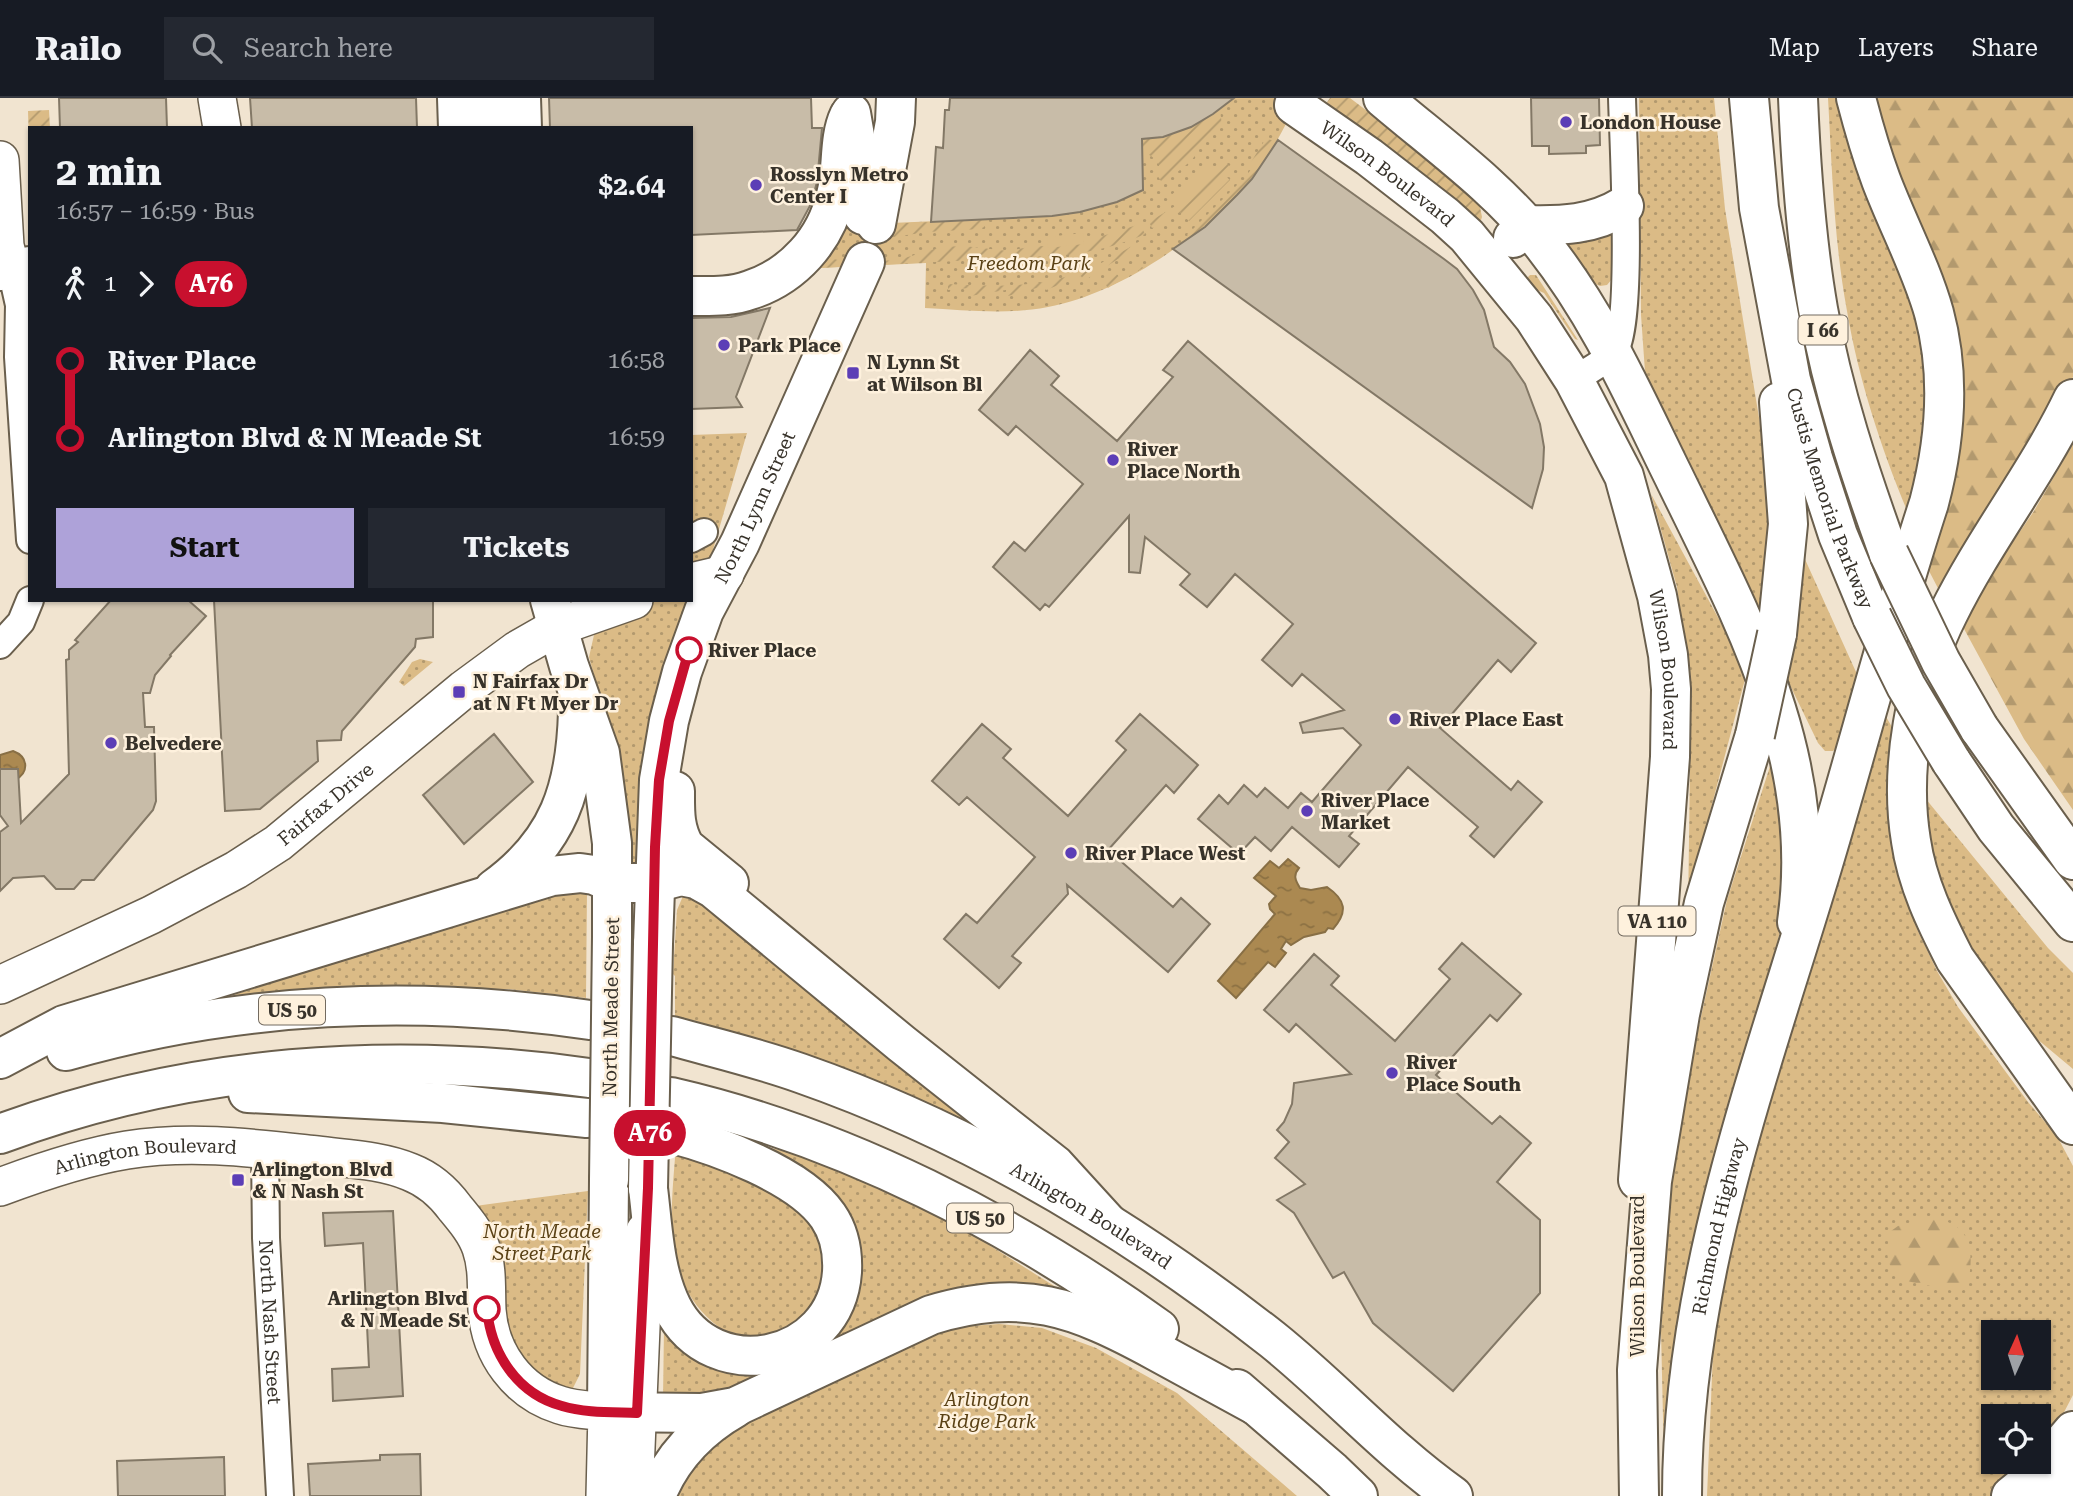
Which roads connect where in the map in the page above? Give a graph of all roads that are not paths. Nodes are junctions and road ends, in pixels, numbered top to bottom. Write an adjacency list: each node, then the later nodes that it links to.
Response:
1 (217, 98): 13 (street)
2 (457, 98): 14 (main road)
3 (493, 98): 15 (main road)
4 (521, 98): 16 (main road)
5 (1383, 98): 20 (main road)
6 (1622, 98): 18 (street)
7 (1749, 98): 19 (main road, Custis Memorial Parkway / I 66)
8 (1798, 98): 36 (main road, Custis Memorial Parkway / I 66, bridge)
9 (1856, 98): 41 (main road)
10 (1294, 104): 21 (main road, Wilson Boulevard)
11 (851, 105): 12 (main road); 24 (main road)
12 (900, 106)
13 (222, 126)
14 (458, 126)
15 (495, 126)
16 (522, 126)
17 (0, 160): 23 (street)
18 (1624, 206): 20 (main road); 25 (street)
19 (1759, 208): 40 (main road, Custis Memorial Parkway / I 66, bridge); 59 (main road, bridge)
20 (1526, 225): 21 (main road); 25 (main road)
21 (1489, 261): 26 (main road, Wilson Boulevard)
22 (865, 262): 29 (main road, North Lynn Street)
23 (14, 269): 28 (street)
24 (693, 296)
25 (1614, 352): 26 (street); 41 (main road)
26 (1574, 380): 59 (main road, Wilson Boulevard / VA 110)
27 (2073, 399): 44 (main road)
28 (28, 510)
29 (708, 578): 35 (main road, North Lynn Street)
30 (29, 602): 33 (street)
31 (622, 602): 32 (street, Fairfax Drive)
32 (553, 614): 34 (main road, North Meade Street); 43 (street, Fairfax Drive)
33 (7, 638)
34 (579, 691): 37 (main road, North Meade Street); 39 (main road)
35 (676, 694): 38 (main road, North Lynn Street); 42 (main road)
36 (2073, 860)
37 (613, 883): 38 (main road); 39 (main road); 62 (main road, North Meade Street, bridge)
38 (654, 883): 42 (main road); 57 (main road, North Meade Street, bridge)
39 (478, 900): 47 (main road)
40 (2073, 922)
41 (1792, 962): 72 (main road, Richmond Highway)
42 (817, 974): 58 (main road)
43 (0, 985)
44 (1982, 998): 49 (main road); 53 (main road)
45 (590, 1020): 48 (main road, US 50)
46 (672, 1036): 58 (main road, Arlington Boulevard)
47 (0, 1059)
48 (0, 1071)
49 (2073, 1077)
50 (589, 1078): 51 (main road)
51 (151, 1090): 52 (main road); 54 (main road)
52 (587, 1118)
53 (2073, 1125)
54 (0, 1134)
55 (265, 1149): 56 (street, Arlington Boulevard); 62 (street, Arlington Boulevard); 65 (street, North Nash Street)
56 (0, 1187)
57 (648, 1188): 60 (main road, US 50); 62 (street, North Meade Street)
58 (1107, 1222): 70 (main road, Arlington Boulevard)
59 (1637, 1370): 71 (main road, VA 110)
60 (1255, 1405): 61 (main road); 69 (main road, US 50)
61 (735, 1408): 62 (main road); 68 (main road)
62 (622, 1412): 66 (street, North Meade Street); 67 (street, North Meade Street)
63 (2073, 1430): 73 (main road)
64 (2073, 1478): 74 (main road)
65 (280, 1496)
66 (605, 1496)
67 (634, 1496)
68 (656, 1496)
69 (1358, 1496)
70 (1453, 1496)
71 (1639, 1496)
72 (1682, 1496)
73 (2011, 1496)
74 (2049, 1496)

